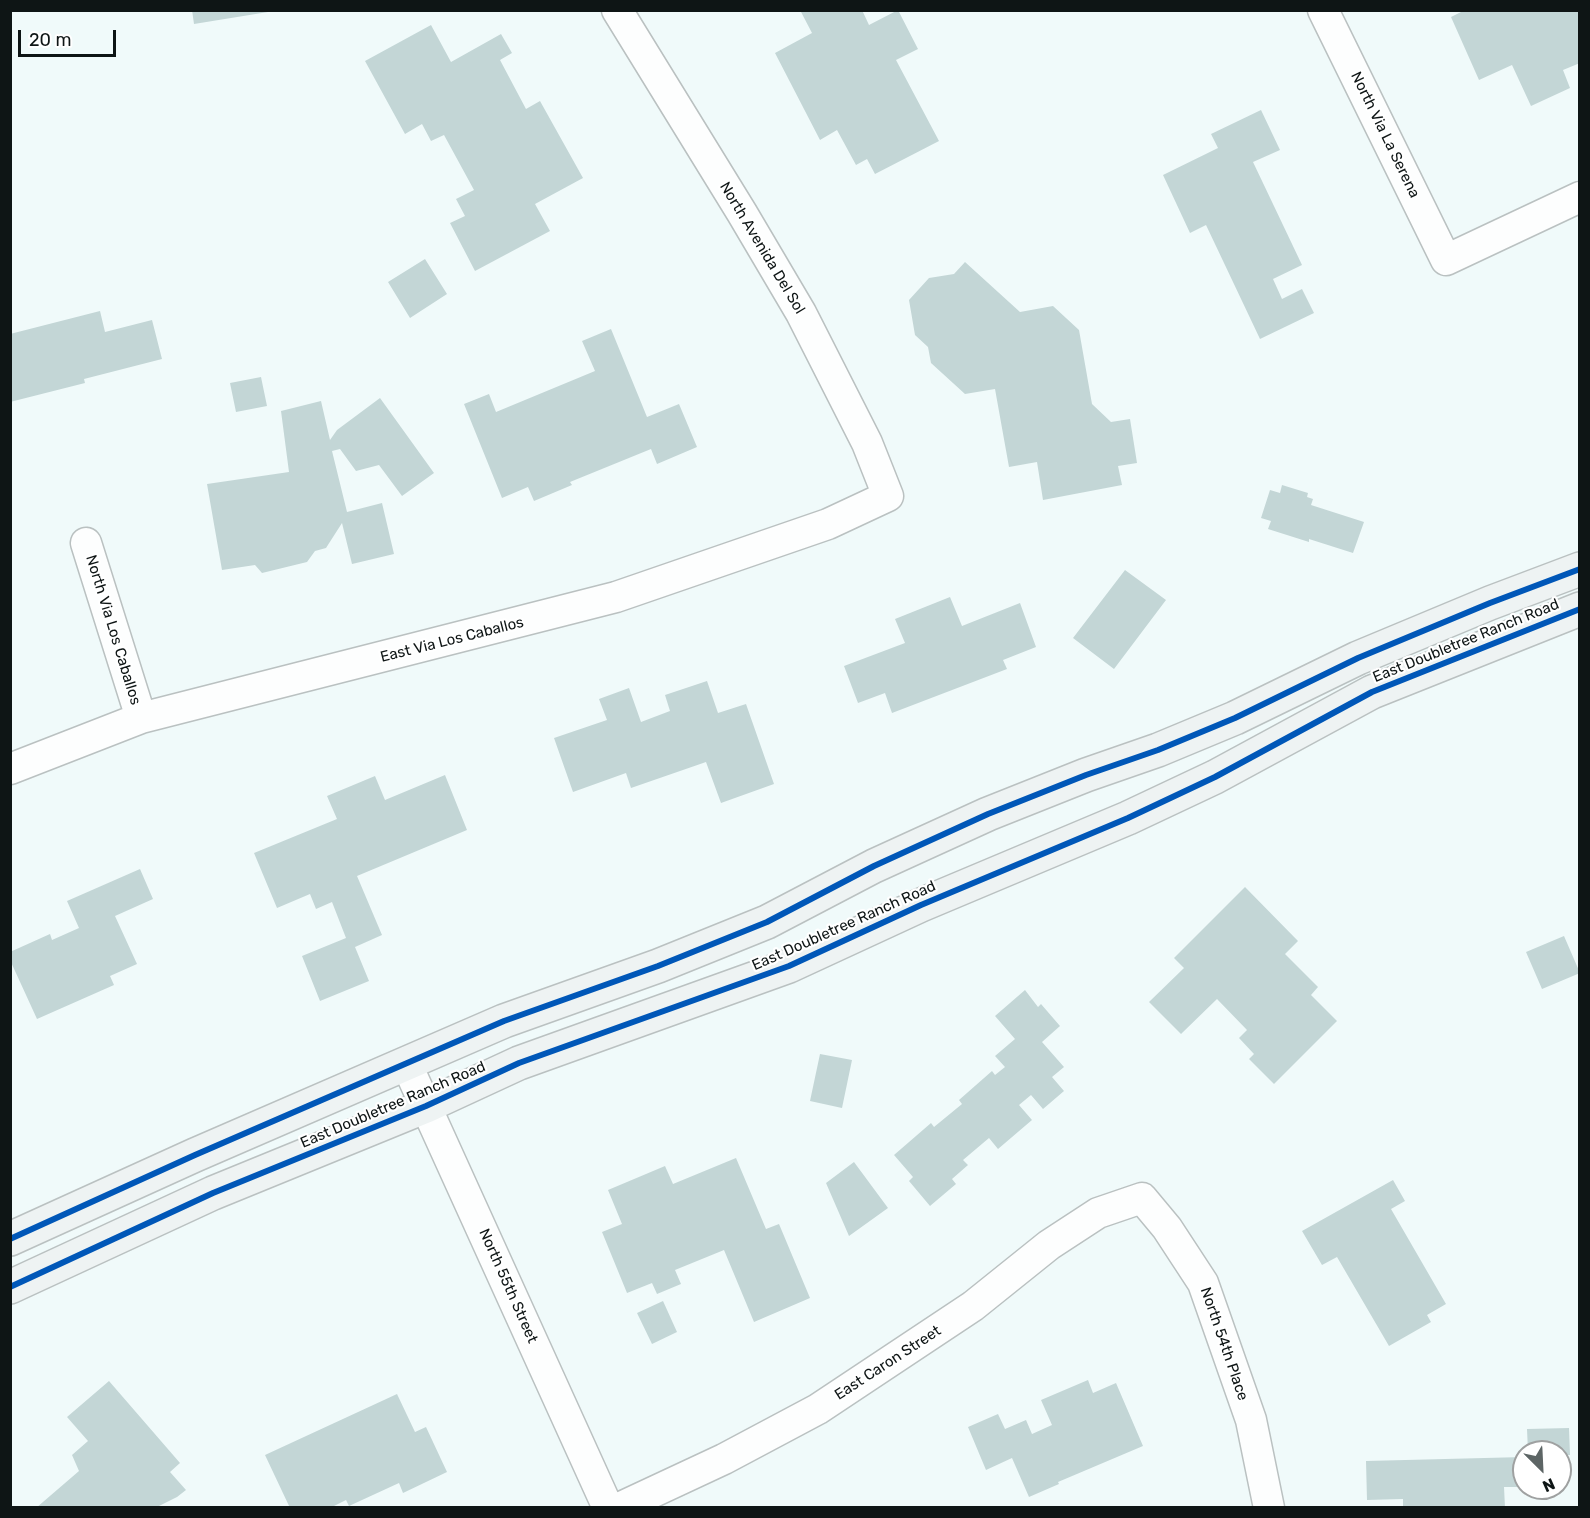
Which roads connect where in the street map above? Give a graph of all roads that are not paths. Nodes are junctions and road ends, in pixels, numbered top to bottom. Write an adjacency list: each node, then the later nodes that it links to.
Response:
1 (617, 10): 4 (street, North Avenida Del Sol)
2 (1323, 10): 3 (street, North Via La Serena)
3 (1580, 197)
4 (888, 496): 8 (street, East Via Los Caballos)
5 (86, 543): 8 (street, North Via Los Caballos)
6 (1568, 574): 7 (main road); 10 (main road, East Doubletree Ranch Road)
7 (1574, 610): 11 (main road, East Doubletree Ranch Road)
8 (141, 718): 9 (street, East Via Los Caballos)
9 (10, 768)
10 (407, 1065): 11 (street, North 55th Street); 13 (main road, East Doubletree Ranch Road)
11 (426, 1106): 14 (main road, East Doubletree Ranch Road); 15 (street, North 55th Street)
12 (1142, 1198): 16 (street, East Caron Street); 17 (street, North 54th Place)
13 (10, 1239)
14 (10, 1287)
15 (608, 1508)
16 (619, 1508)
17 (1269, 1508)

